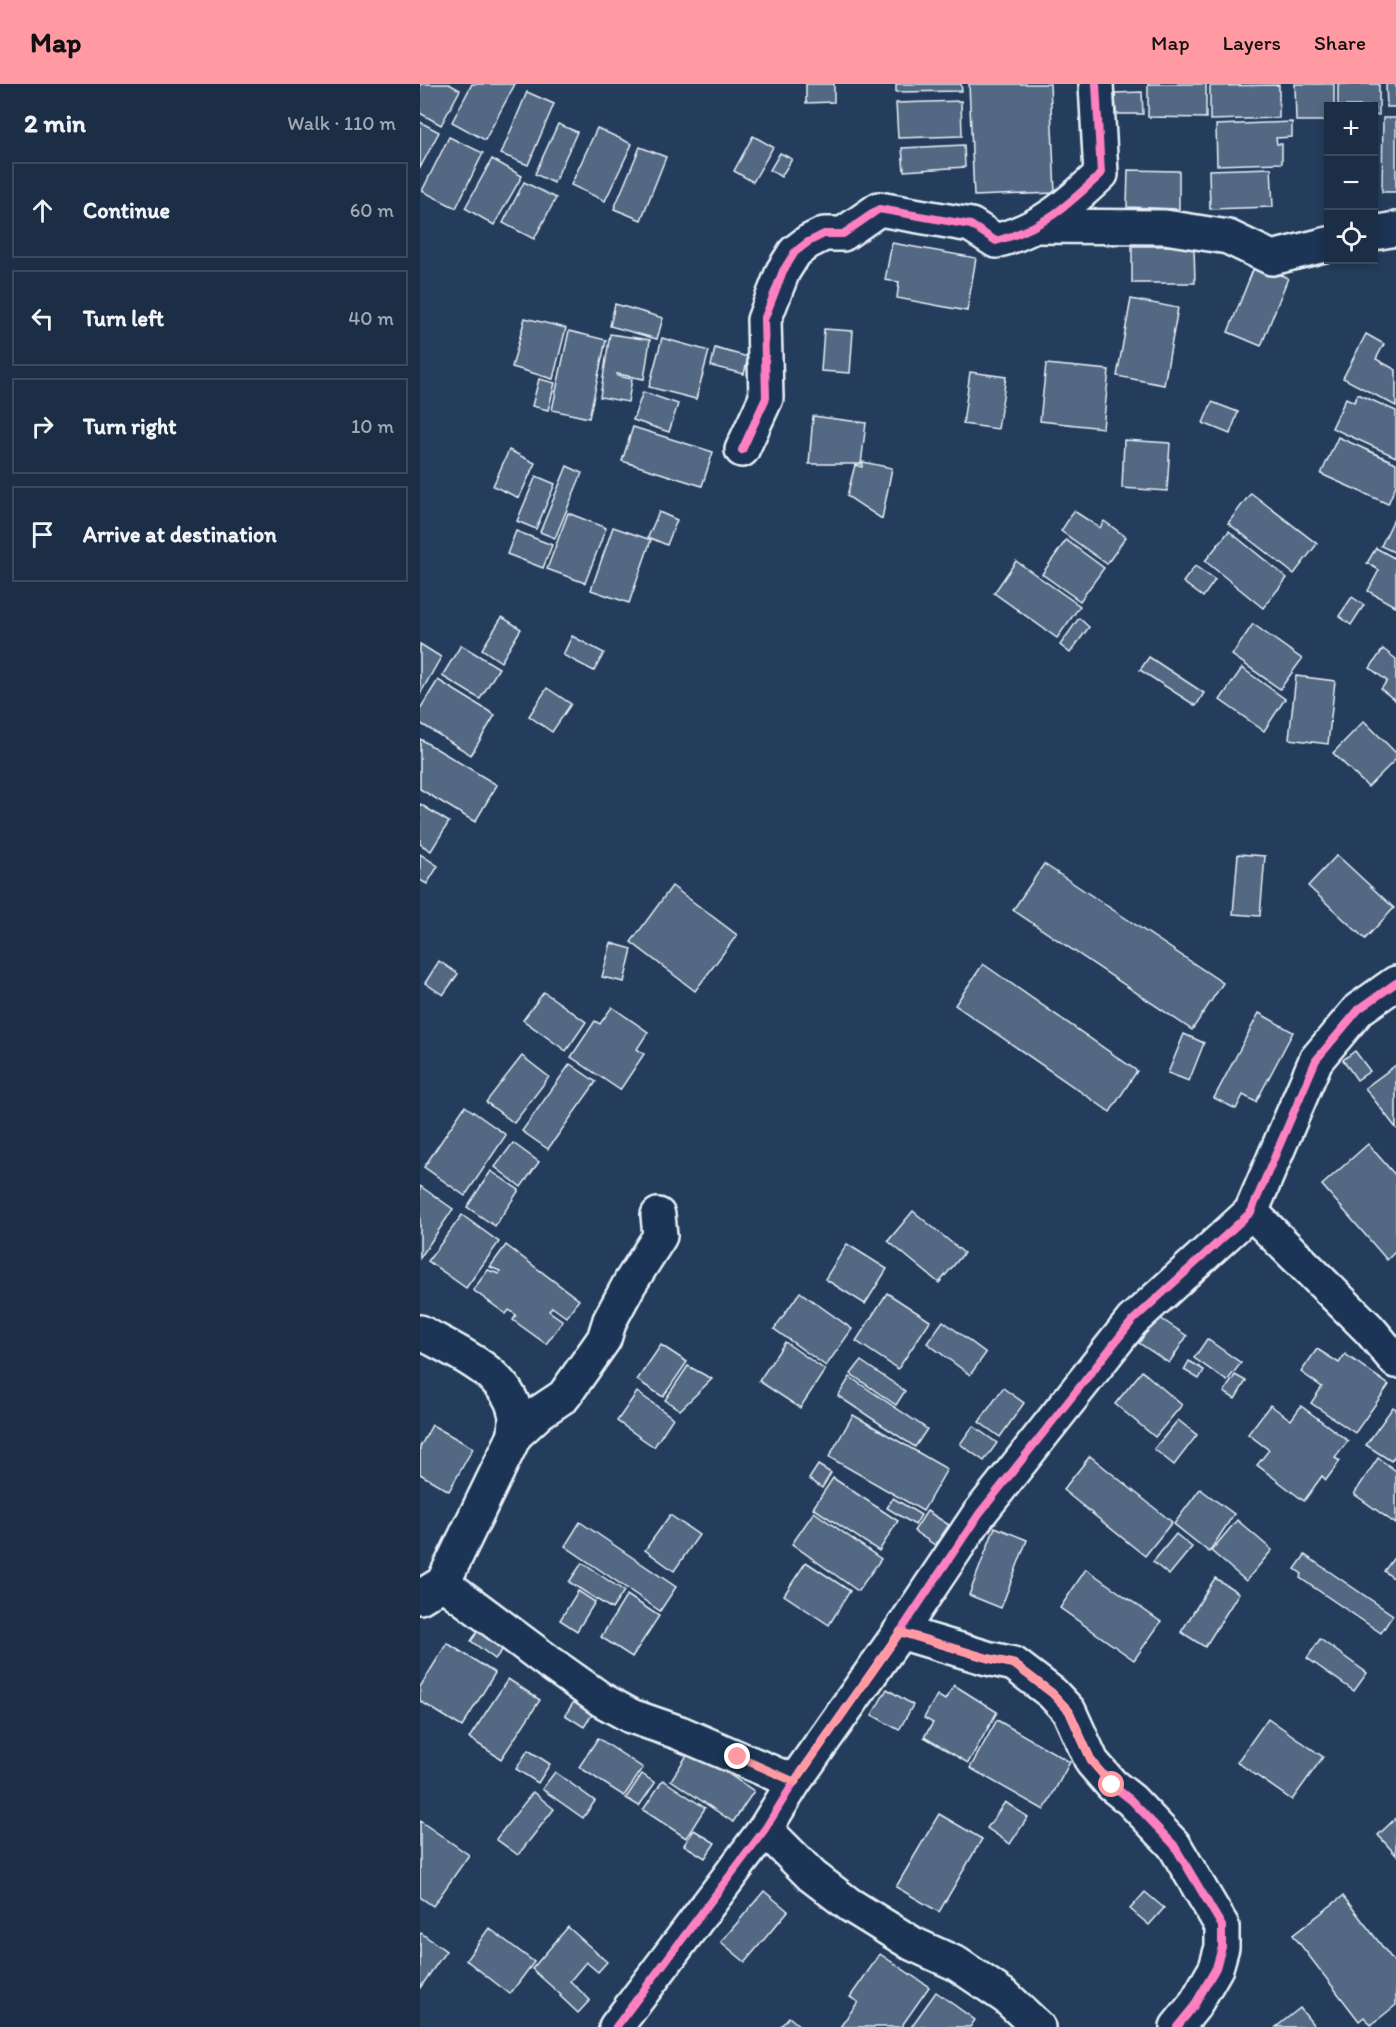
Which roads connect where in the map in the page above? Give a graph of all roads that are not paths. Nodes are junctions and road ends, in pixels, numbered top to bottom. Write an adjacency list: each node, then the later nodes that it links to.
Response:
1 (1096, 84): 2 (street)
2 (1035, 226): 5 (street); 6 (street)
3 (1396, 229): 4 (street)
4 (1378, 232)
5 (1324, 245)
6 (742, 450)
7 (1396, 982): 8 (street)
8 (1251, 1212): 11 (street); 14 (street)
9 (658, 1215): 12 (street)
10 (420, 1332): 12 (street)
11 (1396, 1361)
12 (515, 1435): 13 (street)
13 (432, 1590): 15 (street)
14 (900, 1632): 15 (street); 19 (street)
15 (795, 1782): 16 (street)
16 (765, 1829): 17 (street); 18 (street)
17 (616, 2027)
18 (1038, 2027)
19 (1177, 2027)

